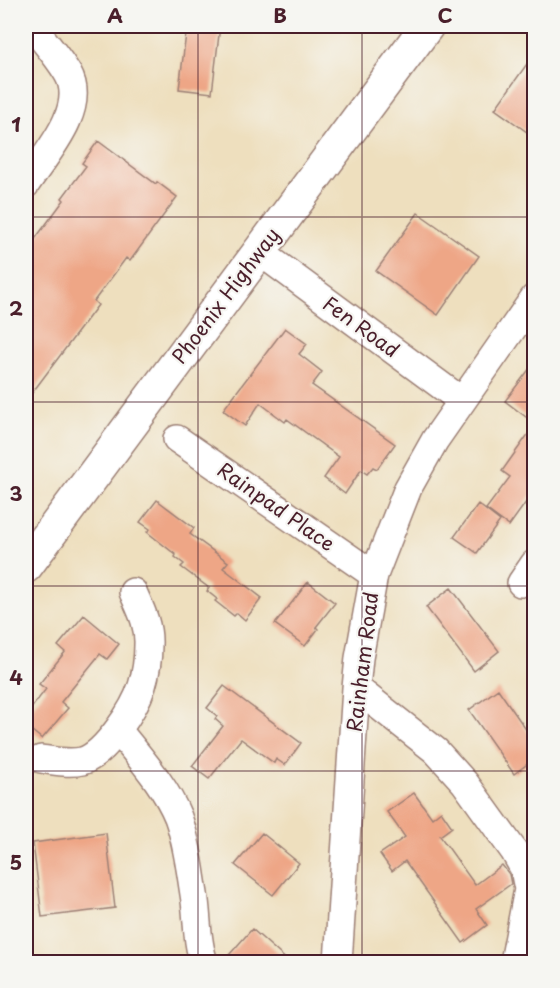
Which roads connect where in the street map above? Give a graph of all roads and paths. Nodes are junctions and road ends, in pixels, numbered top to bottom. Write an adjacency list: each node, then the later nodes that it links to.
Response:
1 (32, 26): 3 (street)
2 (427, 26): 4 (main road, Phoenix Highway)
3 (26, 184)
4 (260, 252): 6 (street, Fen Road); 8 (main road, Phoenix Highway)
5 (533, 305): 6 (street, Rainham Road)
6 (462, 401): 9 (street, Rainham Road)
7 (177, 440): 9 (street, Rainpad Place)
8 (26, 566)
9 (374, 575): 11 (street, Rainham Road)
10 (134, 592): 12 (street)
11 (356, 688): 15 (street, Rainham Road); 16 (street)
12 (118, 730): 13 (street); 14 (street)
13 (41, 759)
14 (204, 963)
15 (338, 963)
16 (514, 963)

